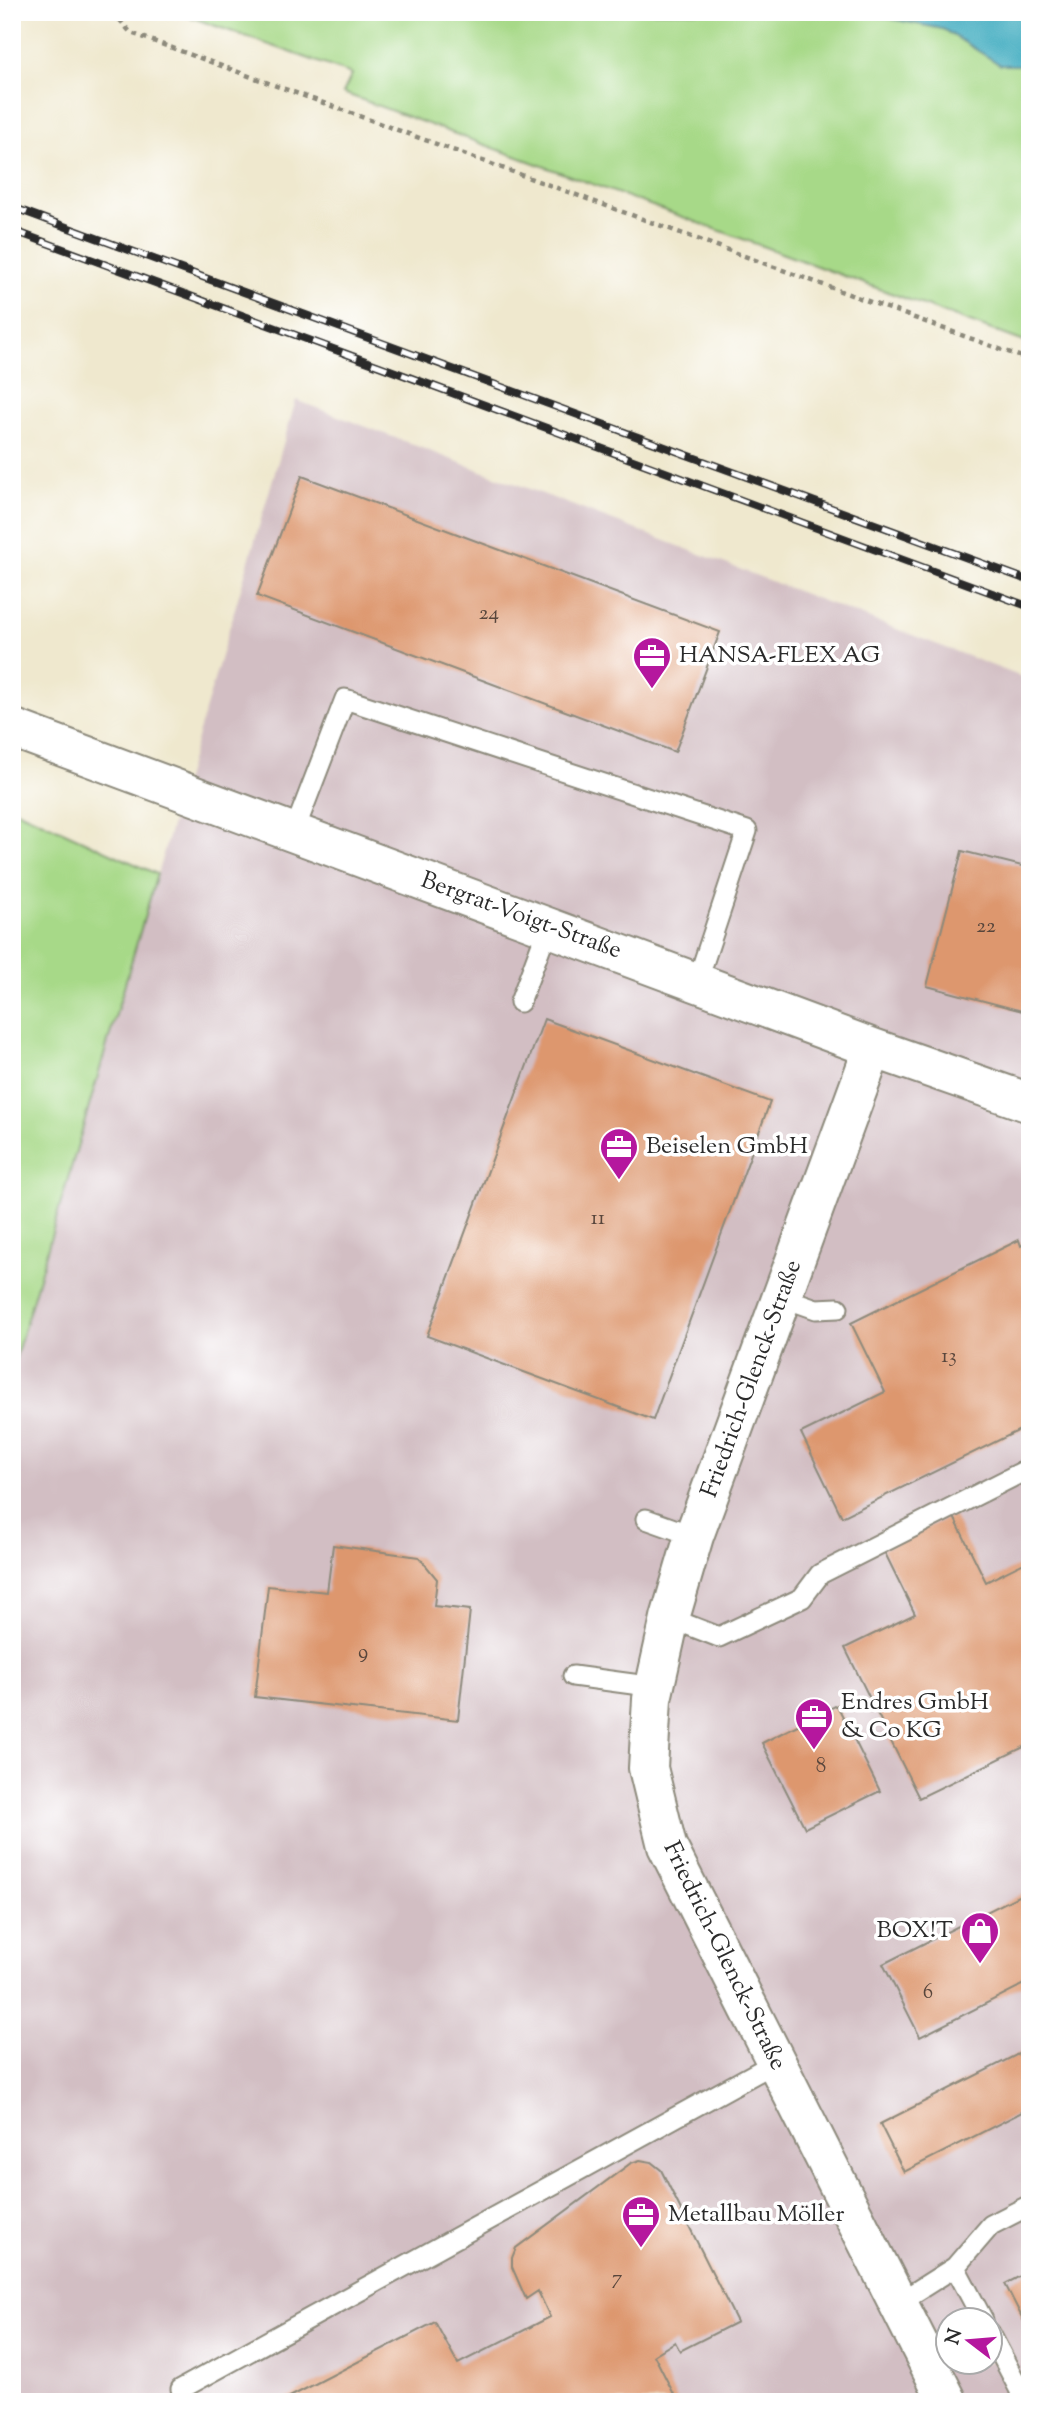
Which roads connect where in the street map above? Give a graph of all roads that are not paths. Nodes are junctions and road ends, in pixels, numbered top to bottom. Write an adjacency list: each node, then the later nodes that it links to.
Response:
1 (12, 728): 2 (street, Bergrat-Voigt-Straße)
2 (294, 832): 3 (street, Bergrat-Voigt-Straße); 4 (lane)
3 (548, 927): 4 (street, Bergrat-Voigt-Straße); 5 (lane)
4 (697, 982): 6 (street, Bergrat-Voigt-Straße)
5 (520, 1002)
6 (873, 1048): 7 (street, Bergrat-Voigt-Straße); 8 (street, Friedrich-Glenck-Straße)
7 (1030, 1103)
8 (782, 1297): 9 (lane); 12 (street, Friedrich-Glenck-Straße)
9 (838, 1308)
10 (1030, 1468): 13 (lane)
11 (646, 1519): 12 (lane)
12 (694, 1536): 13 (street, Friedrich-Glenck-Straße)
13 (670, 1618): 15 (street, Friedrich-Glenck-Straße)
14 (573, 1676): 15 (lane)
15 (654, 1687): 16 (street, Friedrich-Glenck-Straße)
16 (776, 2062): 19 (street, Friedrich-Glenck-Straße); 22 (lane)
17 (1030, 2205): 18 (lane)
18 (955, 2267): 19 (lane); 20 (lane)
19 (898, 2303): 23 (street, Friedrich-Glenck-Straße)
20 (976, 2306)
21 (1004, 2361): 24 (lane)
22 (181, 2389)
23 (948, 2402)
24 (1026, 2402)

